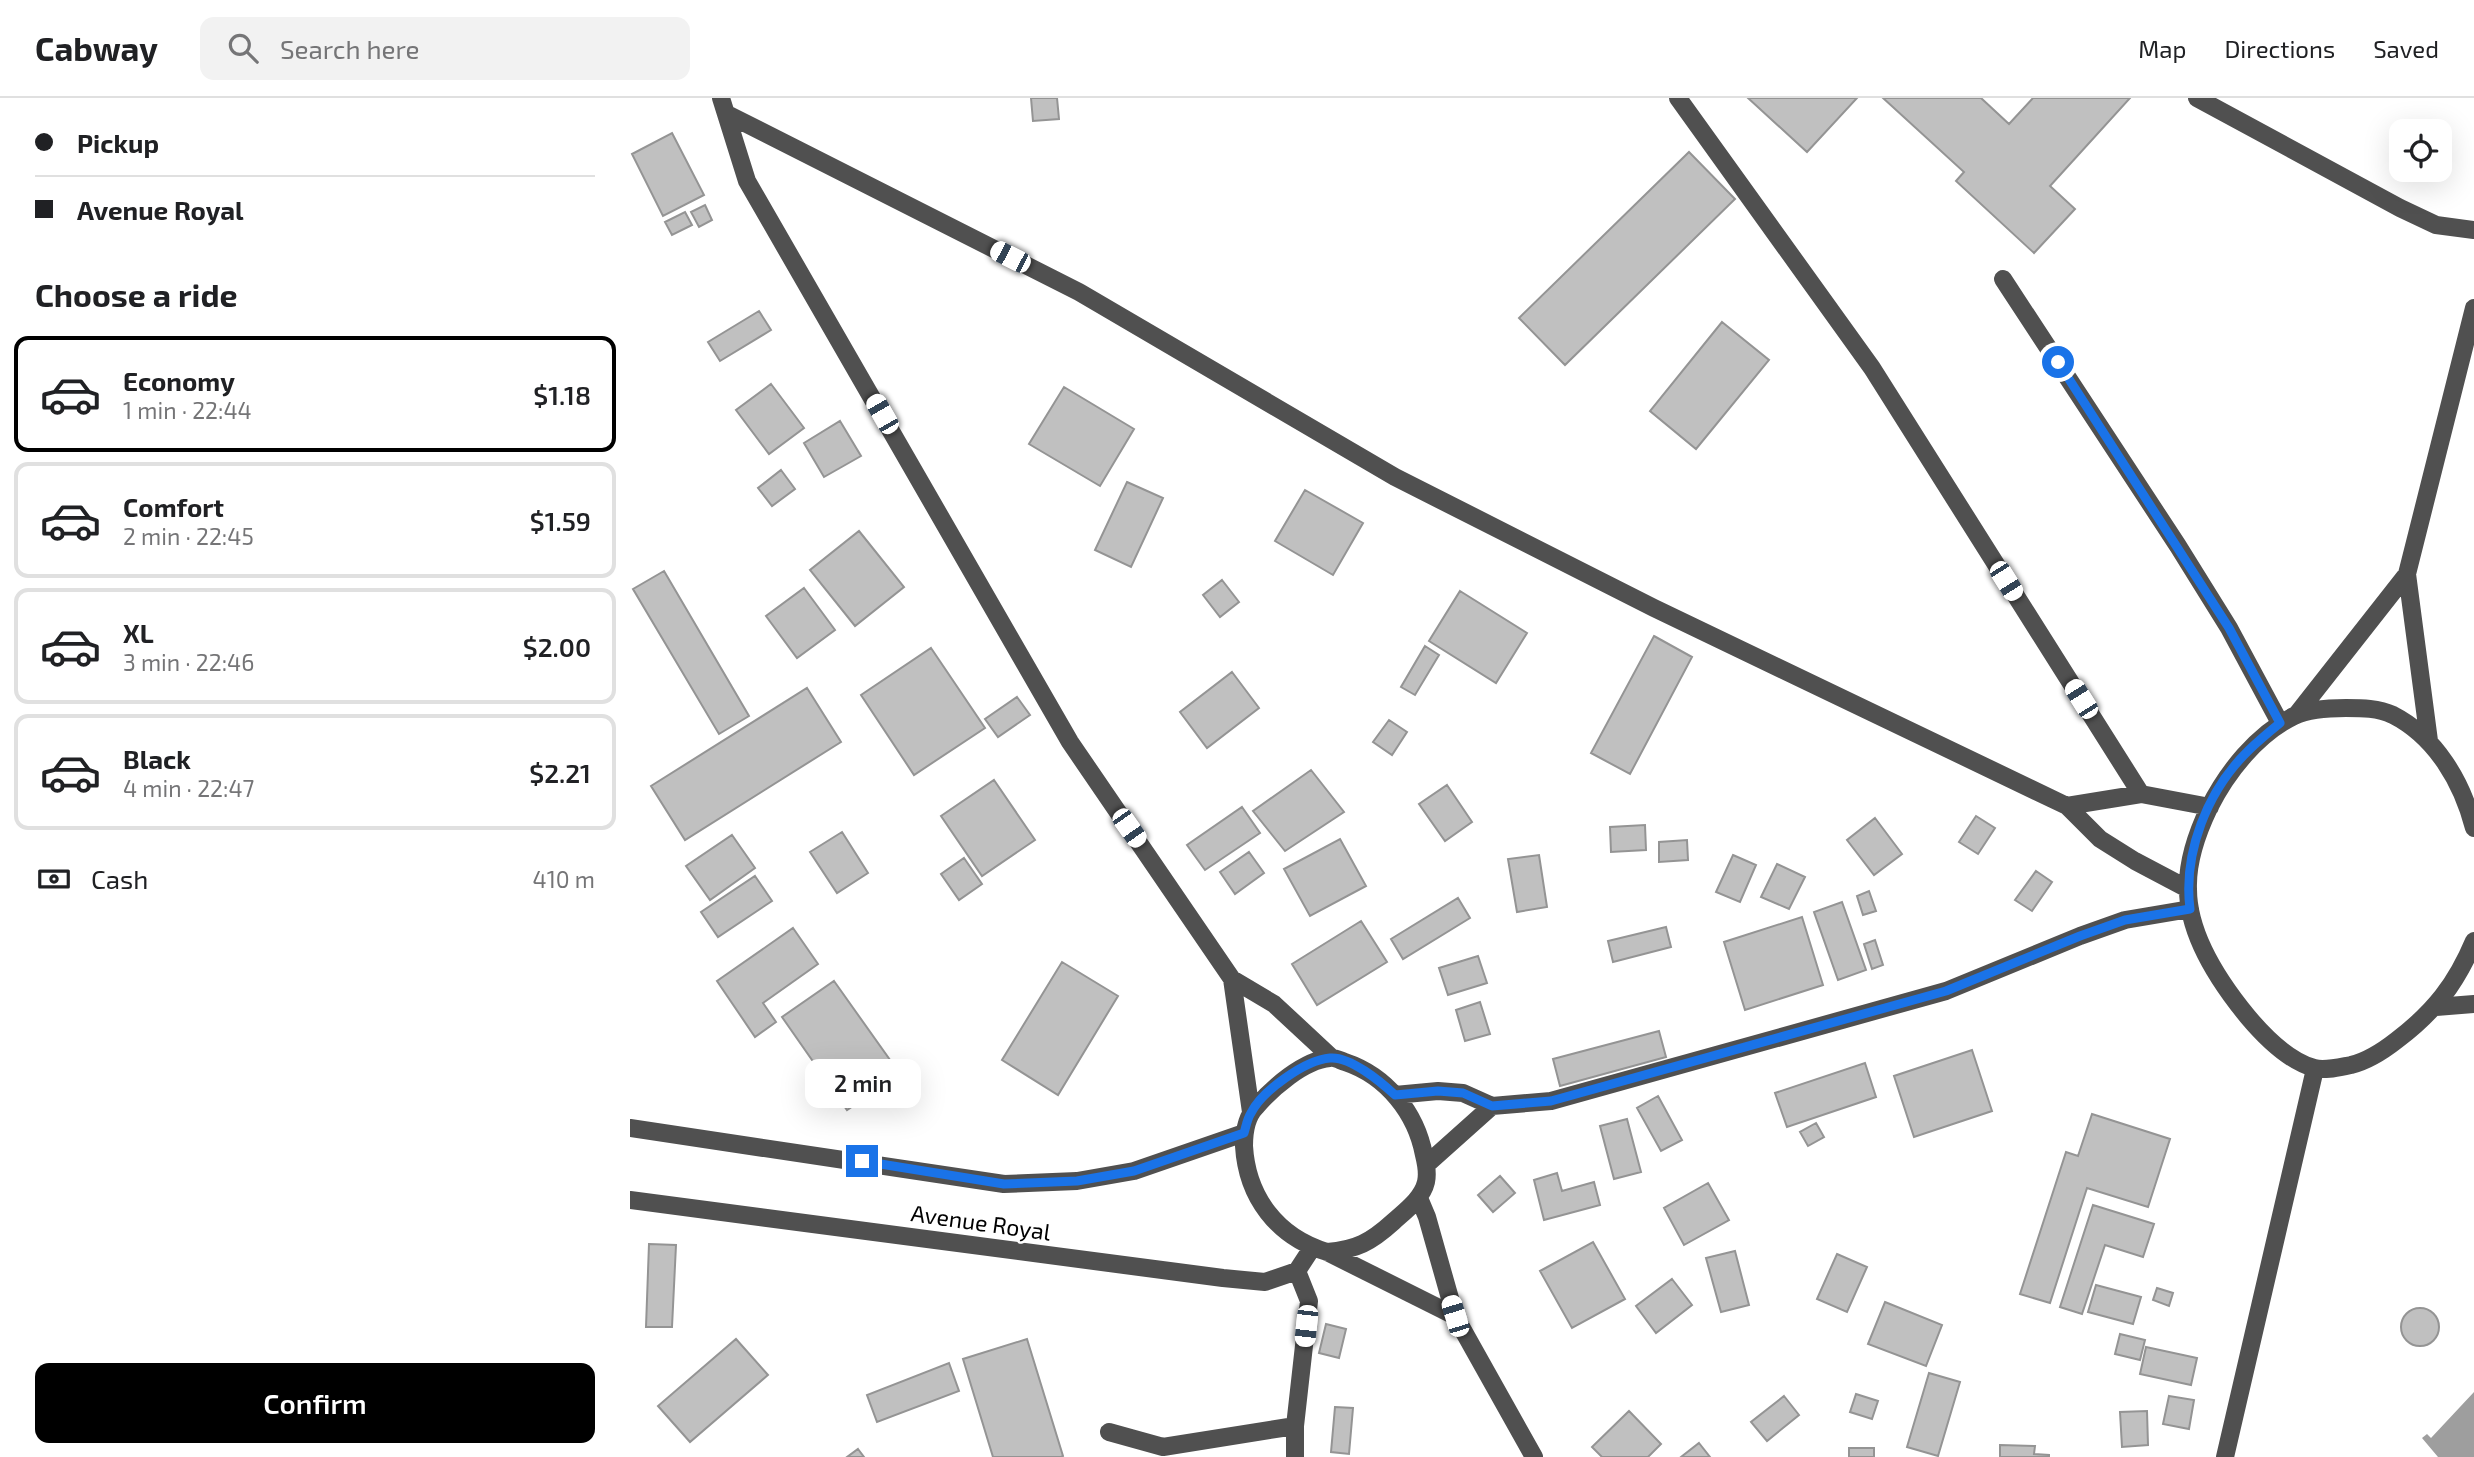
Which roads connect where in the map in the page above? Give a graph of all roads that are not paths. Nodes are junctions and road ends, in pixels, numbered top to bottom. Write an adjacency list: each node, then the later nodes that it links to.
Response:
1 (1678, 98): 11 (street)
2 (2197, 98): 4 (street)
3 (724, 106): 12 (street); 18 (street)
4 (2474, 230)
5 (2003, 279): 9 (street)
6 (2474, 308): 7 (street)
7 (2407, 574): 8 (street); 10 (street)
8 (2297, 714): 9 (street); 10 (street)
9 (2280, 723): 13 (street)
10 (2429, 741): 14 (street)
11 (2141, 794): 12 (street); 13 (street)
12 (2067, 806): 15 (street)
13 (2210, 807): 15 (street)
14 (2474, 828)
15 (2188, 889): 16 (street)
16 (2190, 909): 22 (street); 24 (street)
17 (2474, 941): 20 (street)
18 (1232, 979): 21 (street); 25 (street)
19 (2474, 1004): 20 (street)
20 (2436, 1007): 22 (street)
21 (1331, 1057): 23 (street); 25 (street)
22 (2315, 1069): 38 (street)
23 (1395, 1095): 24 (street); 28 (street)
24 (1492, 1106): 28 (street)
25 (1251, 1112): 27 (street)
26 (630, 1128): 27 (street, Avenue Royal)
27 (1244, 1133): 31 (street)
28 (1426, 1165): 29 (street)
29 (1419, 1198): 31 (street); 33 (street)
30 (630, 1200): 32 (street, Avenue Royal)
31 (1319, 1250): 32 (street); 33 (street)
32 (1297, 1271): 34 (street)
33 (1455, 1316): 37 (street)
34 (1295, 1426): 35 (street); 36 (street)
35 (1109, 1432)
36 (1295, 1457)
37 (1534, 1457)
38 (2225, 1457)

